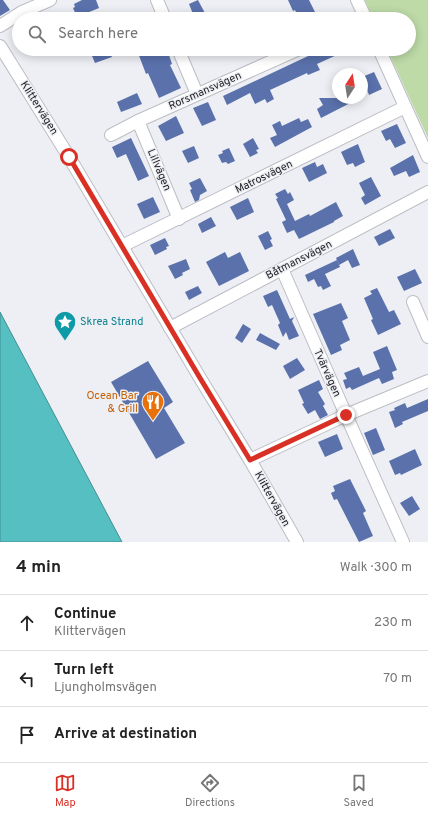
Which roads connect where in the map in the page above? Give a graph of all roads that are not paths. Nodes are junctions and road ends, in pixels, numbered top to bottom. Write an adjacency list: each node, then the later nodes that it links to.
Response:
1 (50, 0): 4 (street)
2 (157, 0): 5 (street)
3 (357, 0): 6 (street)
4 (22, 12)
5 (162, 12)
6 (362, 12)
7 (12, 18): 8 (street)
8 (0, 26)
9 (0, 46): 20 (street, Klittervägen)
10 (181, 56): 13 (street)
11 (283, 56): 13 (street, Rorsmansvägen)
12 (382, 56): 14 (street)
13 (197, 94): 15 (street, Rorsmansvägen)
14 (405, 107): 17 (street); 19 (street, Matrosvägen)
15 (138, 121): 16 (street, Rorsmansvägen); 19 (street, Lillvägen)
16 (111, 135)
17 (428, 157)
18 (428, 192): 21 (street, Båtmansvägen)
19 (179, 219): 20 (street, Matrosvägen)
20 (122, 246): 23 (street, Klittervägen)
21 (282, 269): 23 (street, Båtmansvägen); 26 (street, Tvärvägen)
22 (413, 302): 24 (street)
23 (170, 328): 27 (street, Klittervägen)
24 (428, 337)
25 (428, 381): 26 (street)
26 (346, 415): 27 (street); 29 (street, Tvärvägen)
27 (250, 460): 28 (street, Klittervägen)
28 (297, 542)
29 (403, 542)

